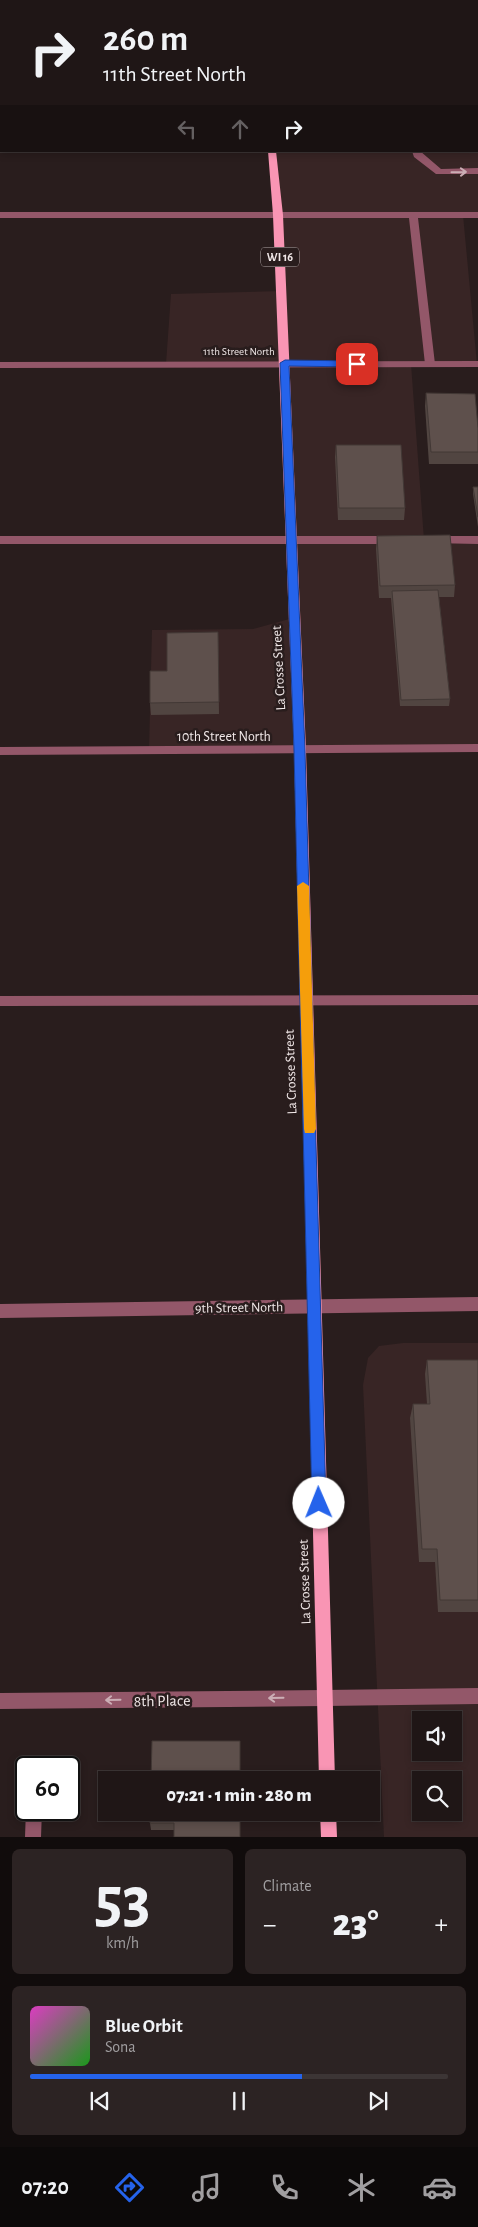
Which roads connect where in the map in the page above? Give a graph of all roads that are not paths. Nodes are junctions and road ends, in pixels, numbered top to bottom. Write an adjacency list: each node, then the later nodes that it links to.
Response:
1 (272, 152): 5 (main road, WI 16)
2 (416, 152): 3 (street, one-way to 3)
3 (478, 172)
4 (0, 215): 5 (street)
5 (278, 215): 6 (street); 8 (main road, WI 16)
6 (413, 215): 7 (street); 9 (street)
7 (478, 215)
8 (285, 363): 9 (street, 11th Street North); 11 (street, 11th Street North); 16 (main road, La Crosse Street / WI 16)
9 (430, 364): 10 (street, 11th Street North)
10 (478, 364)
11 (0, 365)
12 (0, 540): 16 (street)
13 (405, 540): 16 (street)
14 (424, 540): 15 (street)
15 (478, 540)
16 (291, 541): 18 (main road, La Crosse Street / WI 16)
17 (478, 748): 18 (street, 10th Street North)
18 (300, 750): 19 (street, 10th Street North); 20 (main road, La Crosse Street / WI 16)
19 (0, 751)
20 (306, 1000): 21 (street); 22 (street); 24 (main road, La Crosse Street / WI 16)
21 (478, 1000)
22 (0, 1001)
23 (478, 1304): 24 (street, 9th Street North)
24 (315, 1305): 25 (street, 9th Street North); 27 (main road, La Crosse Street / WI 16)
25 (0, 1311)
26 (478, 1696): 27 (street, 8th Place)
27 (325, 1698): 28 (street, 8th Place, one-way to 28); 29 (main road, La Crosse Street / WI 16)
28 (0, 1701)
29 (327, 1771)
30 (34, 1821): 32 (street)
31 (328, 1821): 33 (main road)
32 (33, 1837)
33 (329, 1837)

